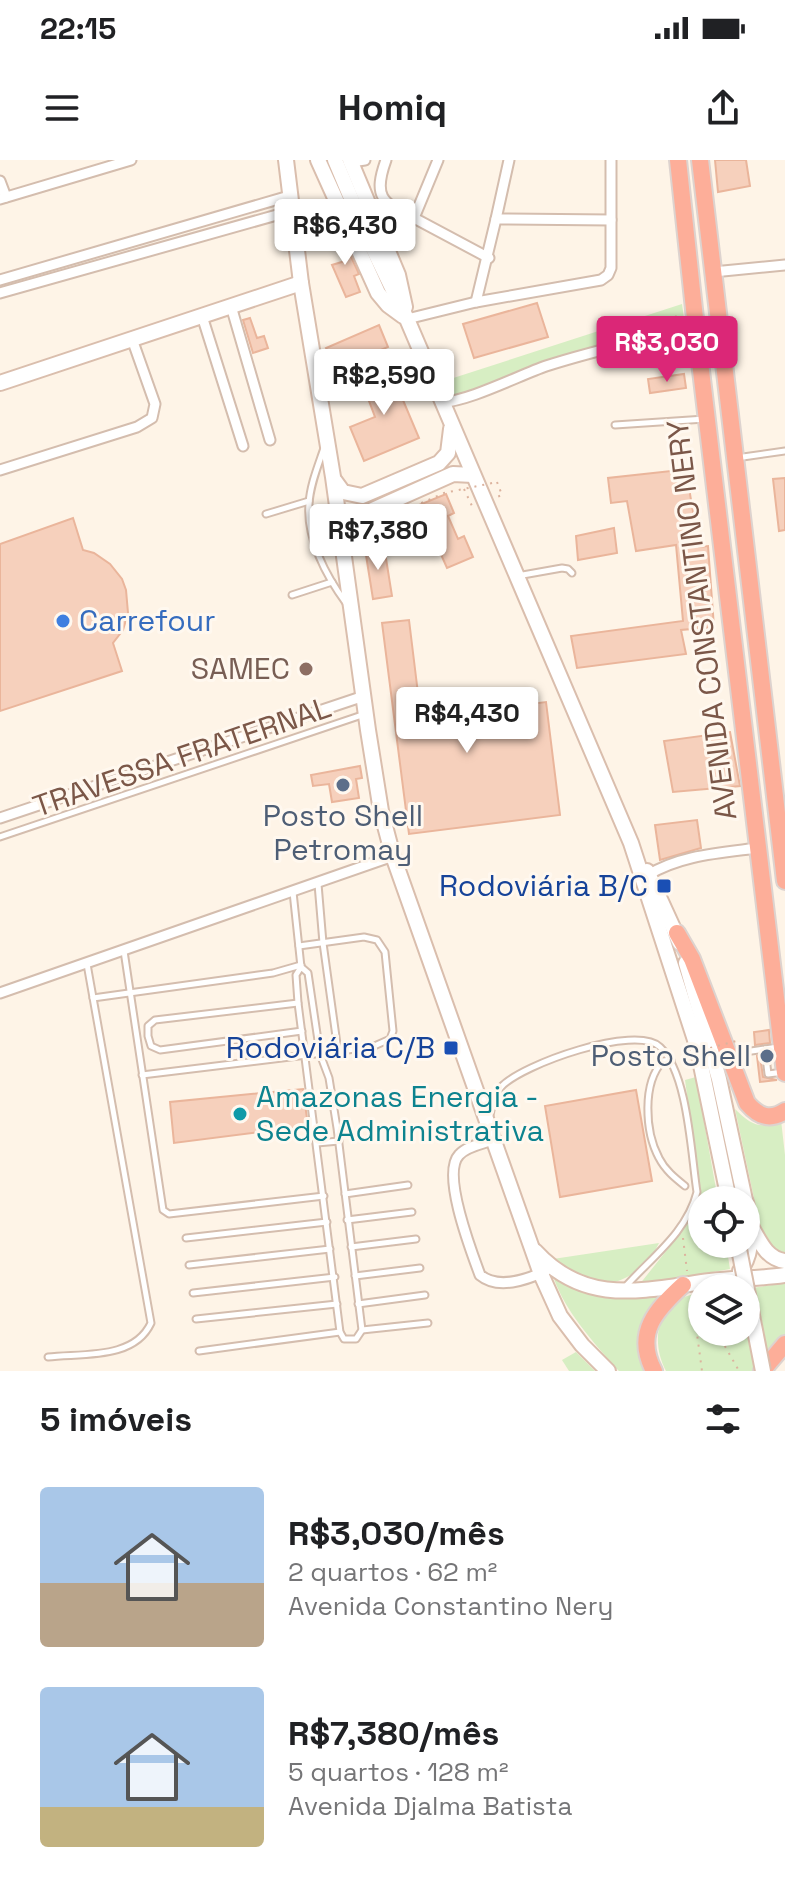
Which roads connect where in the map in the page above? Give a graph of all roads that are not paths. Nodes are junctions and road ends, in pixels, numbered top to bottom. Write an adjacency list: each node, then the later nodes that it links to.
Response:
1 (275, 160): 16 (main road)
2 (286, 160): 16 (main road)
3 (318, 160): 32 (main road)
4 (335, 160): 32 (main road)
5 (386, 160): 18 (street)
6 (438, 160): 18 (street)
7 (509, 160): 19 (street)
8 (611, 160): 20 (street)
9 (678, 160): 33 (highway, AVENIDA CONSTANTINO NERY)
10 (700, 160): 25 (highway, AVENIDA CONSTANTINO NERY)
11 (124, 161): 14 (street)
12 (356, 161): 32 (main road)
13 (0, 181): 14 (street)
14 (3, 198)
15 (263, 203): 16 (street); 17 (street); 21 (street)
16 (290, 203): 17 (street); 27 (main road)
17 (265, 217): 22 (street)
18 (414, 218): 23 (street)
19 (496, 219): 20 (street); 23 (street)
20 (611, 220): 29 (street)
21 (132, 242): 22 (street); 26 (street)
22 (136, 254): 28 (street)
23 (489, 258): 29 (street)
24 (785, 265): 25 (street)
25 (713, 272): 44 (highway, AVENIDA CONSTANTINO NERY)
26 (0, 280)
27 (301, 283): 30 (main road); 41 (main road)
28 (0, 293)
29 (476, 302): 32 (street)
30 (231, 306): 31 (main road); 40 (street)
31 (202, 316): 34 (main road); 42 (street)
32 (407, 319): 36 (main road)
33 (697, 337): 36 (street); 37 (highway, AVENIDA CONSTANTINO NERY)
34 (132, 339): 35 (main road); 45 (street)
35 (0, 383)
36 (441, 402): 38 (main road)
37 (706, 419): 39 (lane); 60 (highway, AVENIDA CONSTANTINO NERY)
38 (451, 425): 46 (main road); 47 (main road)
39 (615, 425)
40 (270, 440)
41 (326, 440): 47 (main road); 48 (lane)
42 (243, 446)
43 (785, 451): 44 (lane)
44 (735, 458): 63 (highway, AVENIDA CONSTANTINO NERY)
45 (0, 470)
46 (473, 475): 50 (main road); 52 (main road)
47 (333, 477): 50 (main road)
48 (309, 501): 49 (lane); 53 (lane)
49 (266, 514)
50 (335, 529): 55 (main road)
51 (572, 573): 52 (lane)
52 (516, 576): 62 (main road)
53 (332, 582): 54 (lane); 55 (lane)
54 (292, 595)
55 (353, 613): 56 (main road)
56 (364, 696): 57 (main road); 58 (street, TRAVESSA FRATERNAL)
57 (366, 714): 59 (lane); 61 (main road)
58 (0, 818)
59 (0, 837)
60 (758, 848): 62 (street); 77 (highway, AVENIDA CONSTANTINO NERY)
61 (393, 856): 64 (street); 87 (main road)
62 (645, 876): 66 (main road); 92 (main road)
63 (785, 881)
64 (318, 884): 65 (street); 67 (lane)
65 (293, 892): 68 (lane); 69 (street)
66 (677, 933): 81 (highway); 93 (main road)
67 (323, 943): 68 (lane); 79 (lane); 79 (lane)
68 (299, 946): 71 (lane)
69 (124, 951): 70 (street); 73 (lane)
70 (87, 964): 72 (street); 74 (lane)
71 (301, 966): 73 (lane); 75 (lane); 80 (lane)
72 (0, 993)
73 (131, 993): 74 (lane); 85 (lane)
74 (93, 998): 127 (lane)
75 (298, 1003): 76 (lane); 76 (lane)
76 (302, 1031): 82 (lane)
77 (783, 1047): 78 (lane); 84 (highway, AVENIDA CONSTANTINO NERY)
78 (765, 1049): 81 (lane); 84 (lane)
79 (338, 1051): 80 (lane)
80 (320, 1054): 82 (lane); 88 (lane)
81 (729, 1054): 86 (highway)
82 (306, 1055): 85 (lane); 89 (lane)
83 (672, 1060): 87 (lane); 91 (lane); 116 (lane)
84 (785, 1073)
85 (142, 1075): 95 (lane)
86 (785, 1111)
87 (491, 1133): 109 (main road); 109 (street)
88 (339, 1141): 89 (lane); 94 (lane)
89 (317, 1143): 95 (lane)
90 (408, 1185): 94 (lane)
91 (685, 1186)
92 (726, 1186)
93 (743, 1186)
94 (345, 1194): 97 (lane)
95 (324, 1196): 98 (lane)
96 (412, 1212): 97 (lane)
97 (347, 1220): 102 (lane)
98 (327, 1222): 99 (lane); 103 (lane)
99 (186, 1238)
100 (416, 1239): 102 (lane)
101 (760, 1241): 107 (main road)
102 (351, 1247): 112 (lane)
103 (330, 1249): 106 (lane); 113 (lane)
104 (741, 1258): 130 (main road, bridge)
105 (748, 1258): 110 (main road)
106 (189, 1265)
107 (784, 1266): 111 (main road)
108 (420, 1268): 112 (lane)
109 (546, 1271): 116 (main road); 128 (main road)
110 (734, 1274)
111 (749, 1274)
112 (355, 1276): 120 (lane)
113 (335, 1277): 117 (lane); 119 (lane)
114 (688, 1287): 116 (main road)
115 (688, 1289): 129 (highway)
116 (620, 1292)
117 (193, 1293)
118 (425, 1295): 120 (lane)
119 (337, 1304): 121 (lane); 124 (lane)
120 (358, 1304): 123 (lane)
121 (196, 1319)
122 (428, 1323): 123 (lane)
123 (362, 1330): 124 (lane)
124 (340, 1332): 126 (lane)
125 (785, 1344): 130 (highway)
126 (199, 1351)
127 (48, 1357)
128 (608, 1371)
129 (654, 1371)
130 (763, 1371)

